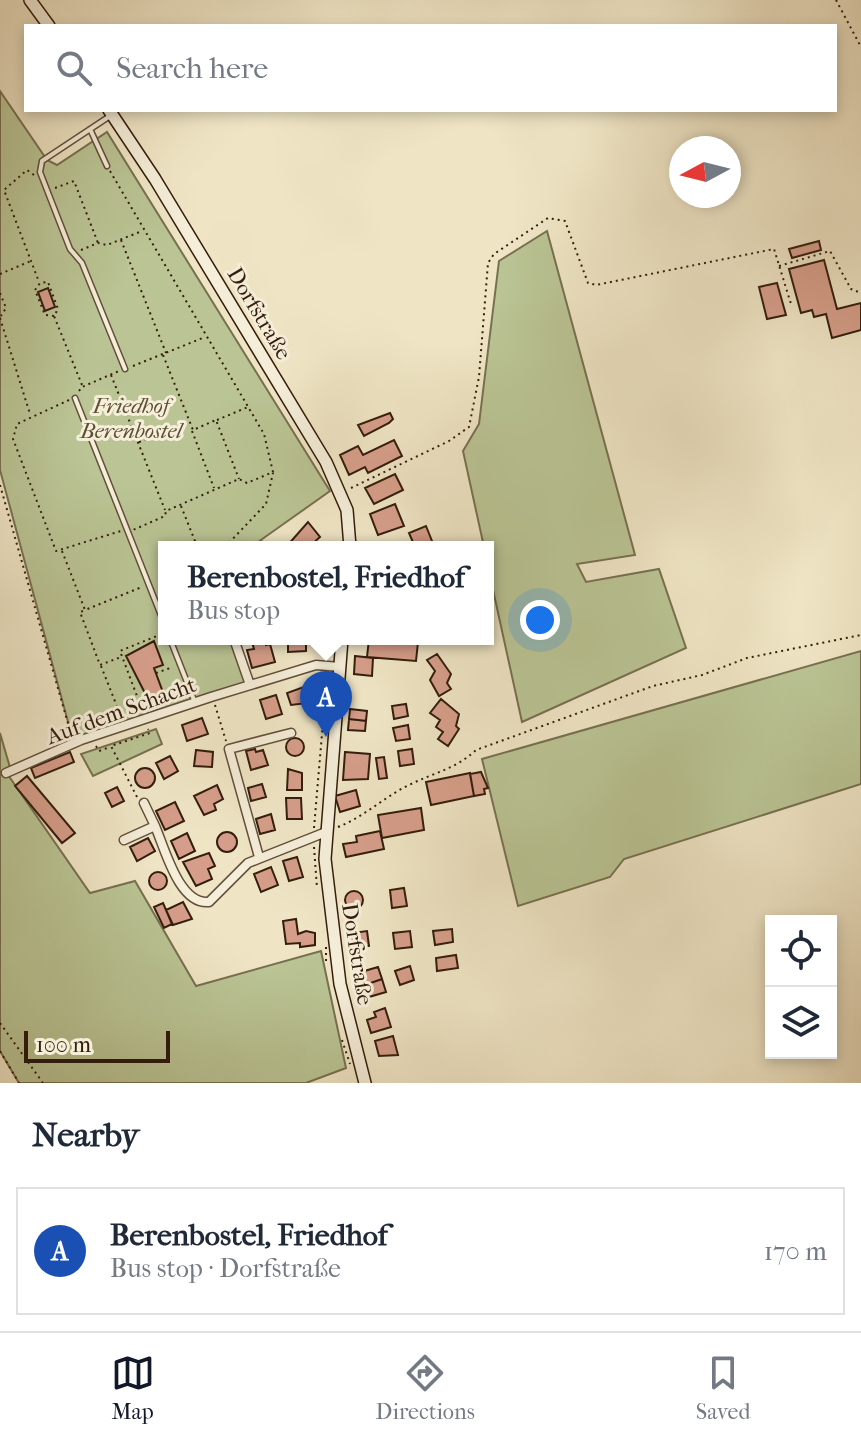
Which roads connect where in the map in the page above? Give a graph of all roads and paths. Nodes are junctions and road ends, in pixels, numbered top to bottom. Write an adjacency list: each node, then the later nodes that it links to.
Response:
1 (30, 0): 3 (street)
2 (836, 0): 4 (path)
3 (48, 24)
4 (861, 47)
5 (110, 112): 6 (lane); 38 (street, Dorfstraße)
6 (90, 129): 7 (lane); 9 (lane)
7 (107, 166): 10 (path)
8 (27, 170): 14 (path)
9 (47, 191): 12 (path); 13 (lane)
10 (143, 231): 11 (path); 23 (path)
11 (121, 240): 12 (path); 24 (path)
12 (98, 243): 13 (path)
13 (73, 253): 25 (lane)
14 (31, 261): 16 (path); 17 (path)
15 (779, 266): 19 (path); 20 (path); 38 (path)
16 (0, 274)
17 (40, 283): 21 (path); 21 (path)
18 (0, 293): 22 (path)
19 (861, 293)
20 (791, 304)
21 (54, 316): 26 (path)
22 (0, 318): 29 (path)
23 (206, 336): 24 (path); 28 (path)
24 (164, 353): 25 (path); 31 (path)
25 (125, 369): 26 (path)
26 (111, 374): 33 (path)
27 (75, 398): 29 (path); 41 (lane)
28 (248, 407): 30 (path); 34 (path)
29 (31, 415): 45 (path)
30 (216, 420): 32 (path); 35 (path)
31 (189, 422): 32 (path); 33 (path)
32 (193, 430): 37 (path)
33 (138, 442): 40 (path)
34 (273, 472): 35 (path); 43 (path)
35 (239, 479): 37 (path)
36 (0, 485): 65 (path)
37 (215, 489): 39 (path)
38 (342, 493): 44 (street, Dorfstraße)
39 (181, 505): 40 (path); 42 (path)
40 (166, 511): 41 (path)
41 (127, 531): 45 (path); 46 (lane)
42 (195, 541)
43 (231, 541)
44 (350, 541)
45 (61, 550): 48 (path)
46 (148, 584): 47 (lane); 48 (path)
47 (158, 608)
48 (85, 610): 56 (path)
49 (158, 635): 54 (path)
50 (861, 635): 72 (path)
51 (172, 645): 55 (lane)
52 (236, 645): 59 (street)
53 (342, 645): 57 (street, Dorfstraße)
54 (122, 657): 56 (path); 63 (path)
55 (180, 664): 58 (path); 61 (lane)
56 (100, 665): 62 (path)
57 (340, 667): 59 (street, Auf dem Schacht); 72 (street, Dorfstraße)
58 (156, 673)
59 (250, 685): 60 (street, Auf dem Schacht)
60 (211, 697): 61 (street, Auf dem Schacht); 68 (path)
61 (195, 702): 63 (street, Auf dem Schacht)
62 (120, 714)
63 (145, 718): 65 (street, Auf dem Schacht); 67 (path)
64 (291, 733): 68 (street)
65 (74, 744): 69 (street, Auf dem Schacht)
66 (96, 744): 67 (path)
67 (111, 746): 70 (path)
68 (229, 749): 74 (street)
69 (6, 773)
70 (144, 803): 71 (street)
71 (155, 826): 73 (street); 74 (street)
72 (326, 832): 74 (street); 79 (street, Dorfstraße)
73 (124, 840)
74 (259, 857)
75 (0, 1023): 78 (path)
76 (0, 1051): 77 (path)
77 (19, 1083)
78 (43, 1083)
79 (365, 1083)

